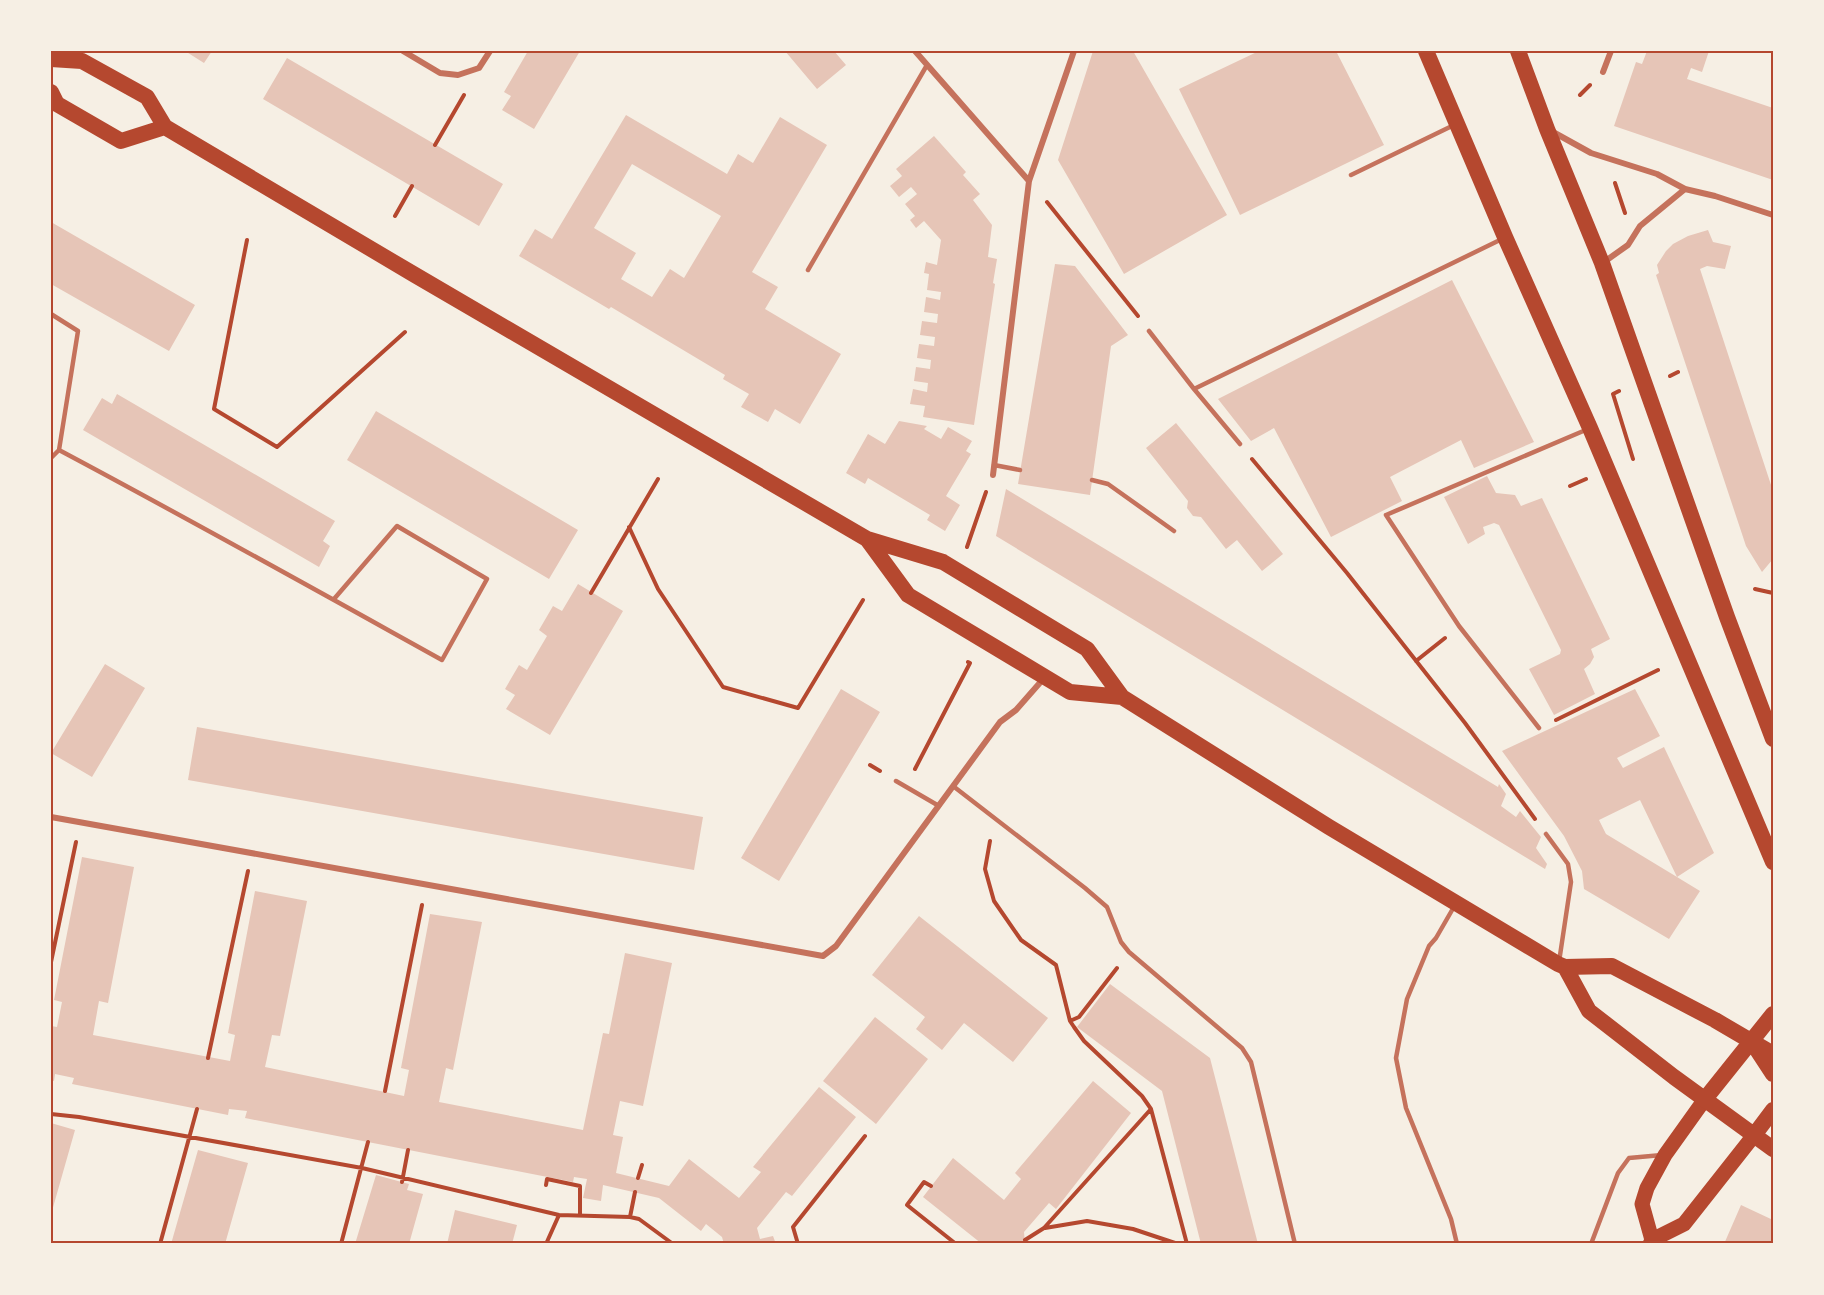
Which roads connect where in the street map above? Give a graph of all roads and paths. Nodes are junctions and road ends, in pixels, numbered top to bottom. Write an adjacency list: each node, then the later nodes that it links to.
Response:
1 (403, 51): 10 (street)
2 (490, 51): 10 (street)
3 (915, 51): 9 (street)
4 (1074, 51): 19 (street)
5 (1426, 51): 13 (highway)
6 (1518, 51): 15 (highway)
7 (1611, 51): 11 (street)
8 (51, 59): 14 (highway)
9 (927, 65): 19 (street); 28 (lane)
10 (479, 68): 16 (path)
11 (1603, 72)
12 (51, 93): 14 (highway)
13 (1458, 123): 17 (lane); 25 (highway)
14 (165, 127): 51 (highway)
15 (1547, 129): 21 (street); 27 (highway)
16 (435, 145)
17 (1351, 175)
18 (1614, 179): 24 (path)
19 (1029, 181): 30 (path); 41 (street)
20 (412, 186): 23 (path)
21 (1685, 189): 22 (street); 27 (street)
22 (1773, 215)
23 (395, 216)
24 (1626, 216)
25 (1505, 237): 34 (lane); 36 (highway)
26 (248, 240): 31 (path)
27 (1602, 263): 65 (highway)
28 (808, 270)
29 (51, 314): 38 (lane)
30 (1149, 331): 34 (lane)
31 (405, 332)
32 (1678, 372): 33 (path)
33 (1670, 376)
34 (1194, 389): 37 (lane)
35 (1619, 391): 40 (path)
36 (1590, 428): 58 (lane); 75 (highway)
37 (1240, 444): 59 (path)
38 (59, 450): 39 (lane); 56 (lane)
39 (51, 458)
40 (1626, 461)
41 (994, 465): 42 (lane); 43 (street)
42 (1020, 470)
43 (993, 475)
44 (658, 479): 49 (path)
45 (1092, 480): 50 (lane)
46 (1584, 480): 47 (path)
47 (1570, 486)
48 (986, 491): 52 (path)
49 (629, 527): 54 (path); 57 (path)
50 (1174, 531)
51 (867, 539): 62 (highway); 63 (highway)
52 (966, 546)
53 (1755, 589): 55 (path)
54 (591, 593)
55 (1773, 593)
56 (334, 599): 56 (lane)
57 (863, 600)
58 (1459, 626): 59 (path); 64 (lane)
59 (1416, 661): 72 (path)
60 (970, 663): 66 (path)
61 (1658, 670): 64 (path)
62 (1045, 677): 63 (highway); 68 (street)
63 (1122, 697): 77 (highway)
64 (1539, 728)
65 (1773, 739)
66 (914, 772)
67 (896, 781): 69 (lane)
68 (953, 786): 69 (street); 78 (lane)
69 (939, 806): 76 (street)
70 (51, 817): 71 (street)
71 (80, 824): 74 (street); 79 (path)
72 (1546, 834): 80 (lane)
73 (991, 837): 82 (path)
74 (252, 853): 76 (street); 85 (path)
75 (1773, 862)
76 (426, 884): 87 (path)
77 (1456, 903): 80 (highway); 122 (lane)
78 (1129, 952): 82 (path); 121 (lane)
79 (51, 962)
80 (1561, 966): 83 (highway); 88 (highway)
81 (1773, 1014): 83 (highway)
82 (1070, 1021): 90 (path)
83 (1752, 1042): 84 (highway); 86 (highway); 88 (highway)
84 (1773, 1054)
85 (208, 1058)
86 (1773, 1074)
87 (385, 1091)
88 (1705, 1099): 93 (highway); 99 (main road)
89 (197, 1109): 95 (path)
90 (1151, 1109): 110 (path); 120 (path)
91 (1773, 1110): 93 (highway)
92 (51, 1114): 95 (path)
93 (1755, 1134): 97 (highway); 112 (main road)
94 (866, 1136): 117 (path)
95 (189, 1138): 101 (path); 113 (path)
96 (368, 1142): 101 (path)
97 (1773, 1149)
98 (408, 1150): 103 (path)
99 (1665, 1155): 112 (main road); 123 (lane)
100 (642, 1165): 102 (path)
101 (362, 1168): 107 (path); 114 (path)
102 (638, 1178)
103 (402, 1182)
104 (546, 1185): 108 (path)
105 (931, 1186): 118 (path)
106 (635, 1192): 109 (path)
107 (559, 1215): 108 (path); 115 (path)
108 (580, 1215): 109 (path)
109 (630, 1217): 116 (path)
110 (1044, 1228): 111 (path); 119 (path)
111 (1025, 1240)
112 (1651, 1242)
113 (160, 1244)
114 (341, 1244)
115 (546, 1244)
116 (673, 1244)
117 (798, 1244)
118 (956, 1244)
119 (1178, 1244)
120 (1187, 1244)
121 (1295, 1244)
122 (1457, 1244)
123 (1591, 1244)

